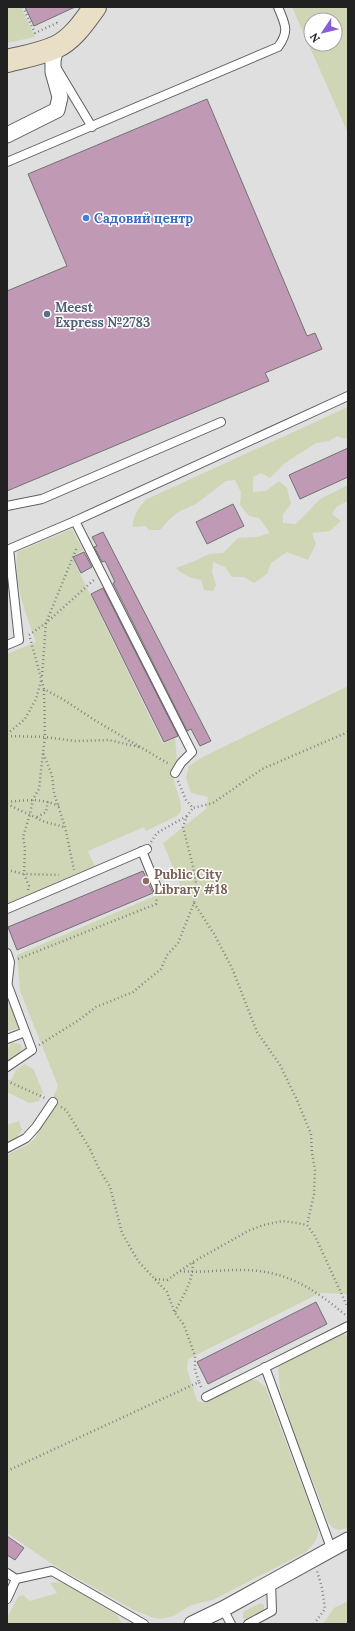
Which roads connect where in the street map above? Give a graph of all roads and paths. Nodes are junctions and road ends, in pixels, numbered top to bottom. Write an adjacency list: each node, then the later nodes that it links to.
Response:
1 (23, 7): 4 (path)
2 (95, 7): 4 (street)
3 (278, 7): 6 (lane)
4 (60, 49): 5 (street); 6 (lane); 7 (street)
5 (7, 61)
6 (92, 127): 8 (lane)
7 (7, 135)
8 (7, 162)
9 (348, 396): 12 (lane)
10 (221, 422): 11 (lane)
11 (7, 506)
12 (75, 521): 13 (lane); 14 (lane)
13 (82, 536): 15 (lane); 16 (path)
14 (8, 549): 19 (lane)
15 (101, 573): 16 (path); 28 (lane)
16 (46, 623): 18 (path); 21 (path)
17 (26, 628): 18 (path)
18 (29, 635): 19 (path); 21 (path)
19 (19, 640): 20 (lane)
20 (7, 645)
21 (42, 679): 22 (path); 24 (path)
22 (44, 689): 25 (path); 26 (path)
23 (348, 732): 33 (path)
24 (7, 735): 25 (path)
25 (45, 737): 26 (path); 27 (path)
26 (144, 748): 28 (path)
27 (43, 753): 29 (path); 32 (path)
28 (175, 773): 33 (path)
29 (33, 799): 30 (path); 31 (path); 34 (path)
30 (48, 801): 32 (path); 36 (path)
31 (7, 803): 34 (path)
32 (59, 806): 37 (path)
33 (193, 808): 35 (path)
34 (30, 814): 36 (path); 40 (path)
35 (187, 816): 38 (path); 44 (path)
36 (37, 817): 37 (path)
37 (65, 827): 41 (path)
38 (144, 850): 41 (lane); 42 (lane)
39 (7, 870): 40 (path)
40 (24, 874): 41 (path); 43 (path)
41 (76, 880): 43 (lane)
42 (158, 890): 47 (path)
43 (28, 900): 45 (lane)
44 (194, 903): 52 (path); 57 (path)
45 (7, 909)
46 (7, 953): 47 (lane)
47 (10, 962): 48 (lane)
48 (8, 986): 49 (lane); 50 (lane)
49 (7, 989)
50 (25, 1032): 51 (lane); 52 (lane)
51 (7, 1039)
52 (32, 1050): 53 (lane)
53 (7, 1067)
54 (7, 1081): 55 (path)
55 (53, 1102): 56 (lane); 61 (path)
56 (7, 1148)
57 (307, 1225): 58 (path); 62 (path)
58 (193, 1262): 59 (path); 60 (path)
59 (180, 1271): 60 (path); 61 (path)
60 (193, 1272): 63 (path); 64 (path)
61 (154, 1279): 63 (path)
62 (348, 1308)
63 (175, 1313): 67 (path)
64 (348, 1317)
65 (348, 1326): 66 (lane)
66 (265, 1367): 68 (lane); 71 (lane)
67 (199, 1382): 68 (path); 69 (path)
68 (206, 1397)
69 (7, 1471)
70 (348, 1540): 71 (street)
71 (331, 1548): 72 (street)
72 (314, 1558): 75 (street); 82 (path)
73 (7, 1574): 74 (lane)
74 (16, 1579): 76 (lane); 78 (lane)
75 (271, 1582): 77 (street); 81 (lane)
76 (7, 1599)
77 (224, 1609): 79 (street); 80 (lane)
78 (144, 1624)
79 (192, 1624)
80 (231, 1624)
81 (248, 1624)
82 (314, 1624)

